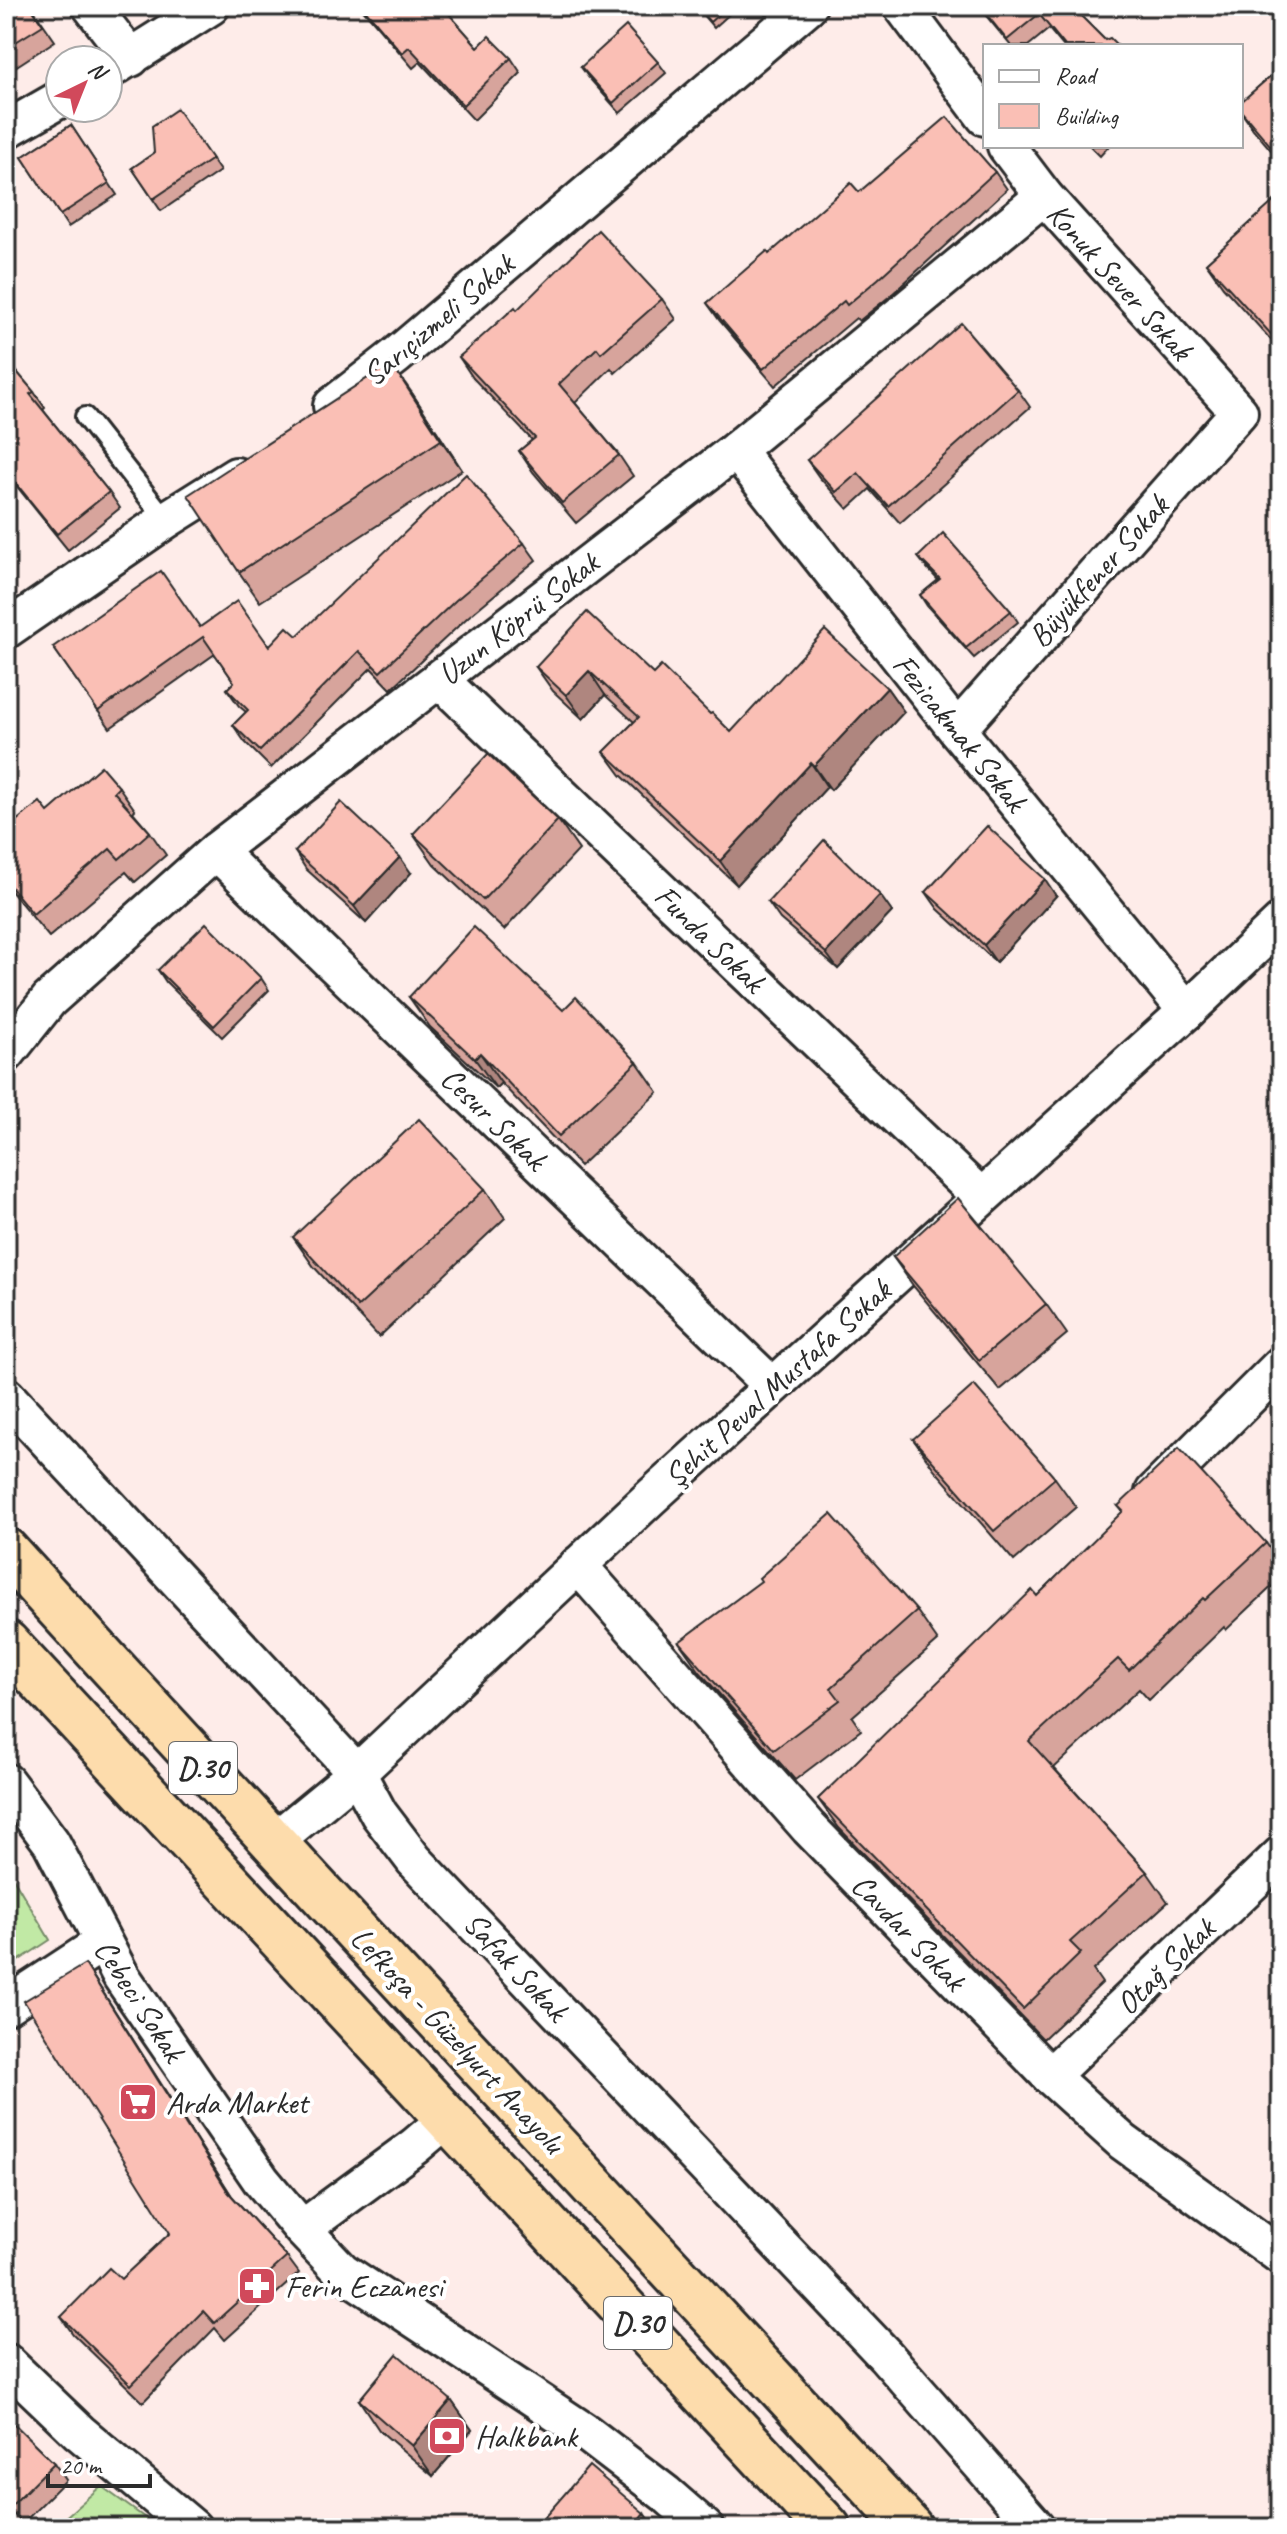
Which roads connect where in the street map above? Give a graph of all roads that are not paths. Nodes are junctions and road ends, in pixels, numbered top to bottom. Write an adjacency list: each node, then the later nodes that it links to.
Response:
1 (91, 6): 5 (street)
2 (211, 6): 6 (street)
3 (808, 6): 14 (street, Sarıçizmeli Sokak)
4 (902, 6): 8 (street)
5 (109, 44)
6 (124, 62)
7 (44, 108): 9 (street)
8 (983, 114)
9 (6, 130)
10 (1008, 148): 11 (street, Konuk Sever Sokak)
11 (1044, 196): 12 (street, Konuk Sever Sokak); 15 (street, Uzun Köprü Sokak)
12 (1239, 412): 20 (street, Büyükfener Sokak)
13 (85, 417): 17 (lane)
14 (311, 423)
15 (736, 450): 19 (street, Uzun Köprü Sokak); 20 (street, Fezicakmak Sokak)
16 (263, 459): 17 (street)
17 (166, 520): 18 (street)
18 (6, 630)
19 (439, 679): 21 (street, Uzun Köprü Sokak); 25 (street, Funda Sokak)
20 (957, 730): 23 (street, Fezicakmak Sokak)
21 (216, 851): 24 (street, Uzun Köprü Sokak); 27 (street, Cesur Sokak)
22 (1281, 922): 23 (street, Şehit Peval Mustafa Sokak)
23 (1187, 1011): 25 (street, Şehit Peval Mustafa Sokak)
24 (6, 1054)
25 (981, 1197): 27 (street, Şehit Peval Mustafa Sokak)
26 (1281, 1365): 29 (street)
27 (772, 1386): 31 (street, Şehit Peval Mustafa Sokak)
28 (6, 1396): 33 (street, Safak Sokak)
29 (1133, 1512)
30 (6, 1551): 35 (highway, Lefkoşa - Güzelyurt Anayolu / D.30)
31 (578, 1565): 33 (street, Şehit Peval Mustafa Sokak); 39 (street, Cavdar Sokak)
32 (6, 1643): 40 (highway, Lefkoşa - Güzelyurt Anayolu / D.30)
33 (357, 1773): 35 (street, Şehit Peval Mustafa Sokak); 48 (street, Safak Sokak)
34 (6, 1782): 37 (street, Cebeci Sokak)
35 (272, 1843): 47 (highway, Lefkoşa - Güzelyurt Anayolu / D.30)
36 (1281, 1855): 39 (street, Otağ Sokak)
37 (102, 1943): 38 (street); 41 (street, Cebeci Sokak)
38 (6, 2006)
39 (1050, 2076): 42 (street, Cavdar Sokak)
40 (448, 2118): 41 (street); 46 (highway, Lefkoşa - Güzelyurt Anayolu / D.30)
41 (302, 2229): 45 (street, Cebeci Sokak)
42 (1281, 2256)
43 (6, 2362): 44 (street)
44 (193, 2528)
45 (705, 2528)
46 (828, 2528)
47 (910, 2528)
48 (1037, 2528)

